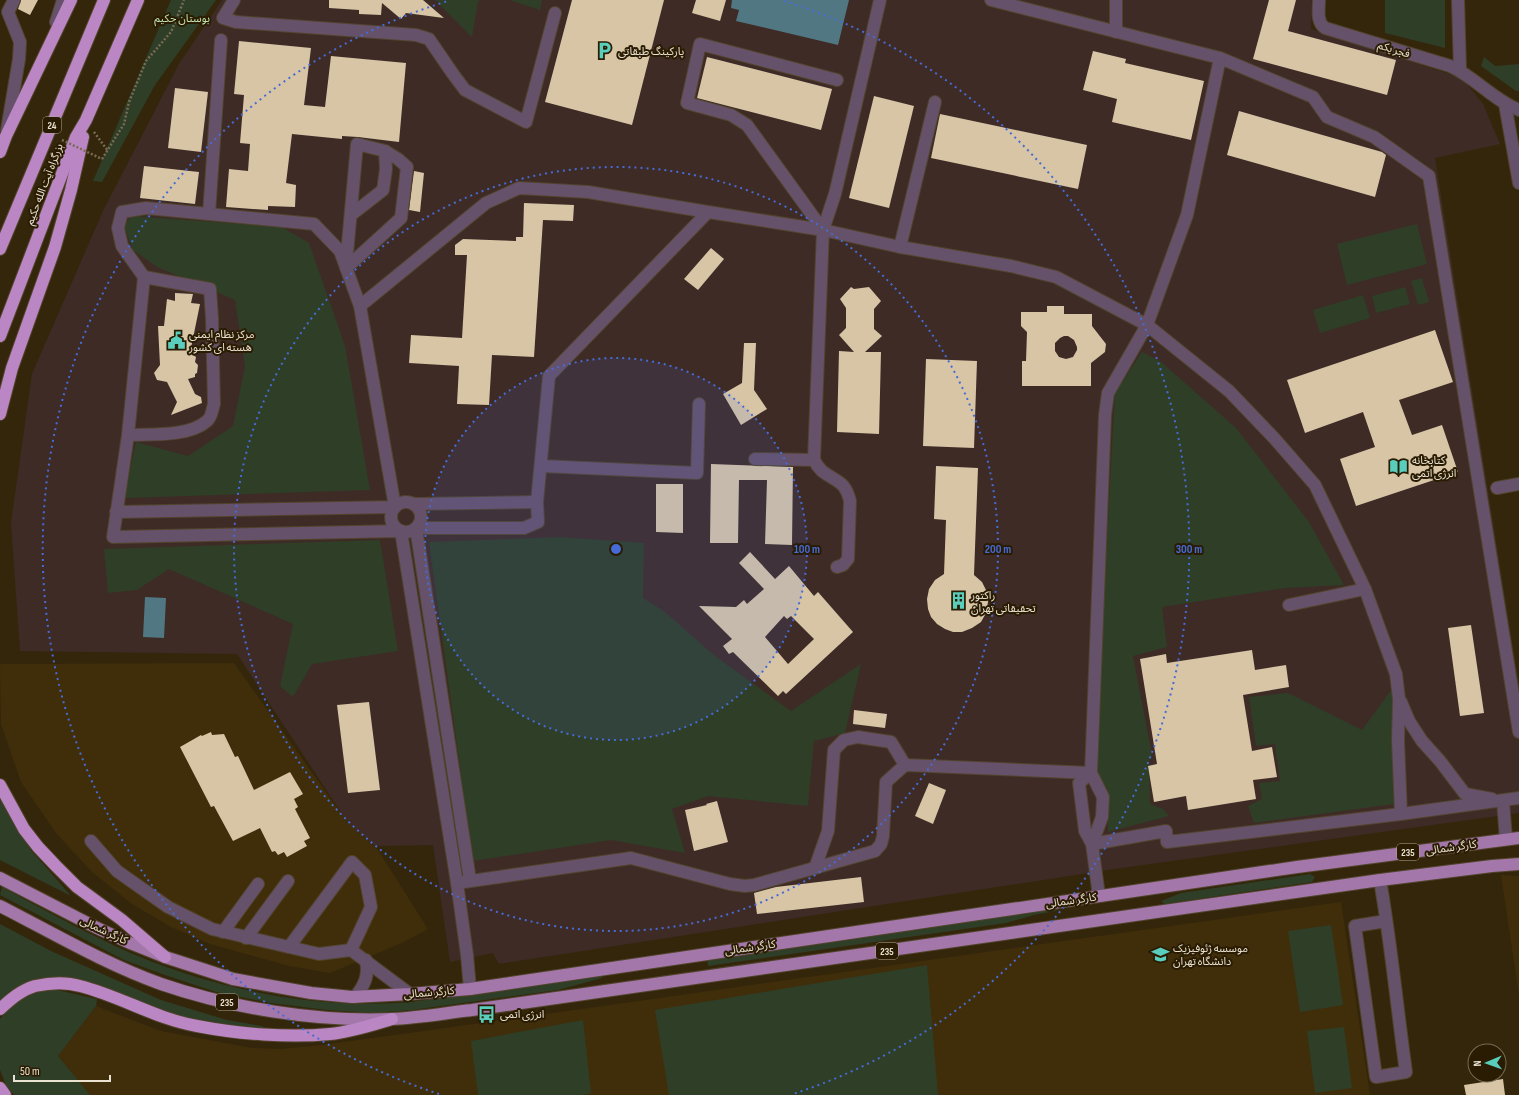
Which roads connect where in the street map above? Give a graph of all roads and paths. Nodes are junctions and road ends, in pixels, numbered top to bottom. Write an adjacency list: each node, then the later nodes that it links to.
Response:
1 (14, 0): 25 (street)
2 (64, 0): 16 (street)
3 (71, 0): 16 (highway)
4 (104, 0): 35 (highway, بزرگراه آیت الله حکیم / 24)
5 (138, 0): 23 (highway, بزرگراه آیت الله حکیم / 24)
6 (184, 0): 26 (path)
7 (234, 0): 13 (street)
8 (880, 0): 33 (street)
9 (992, 0): 14 (street)
10 (1116, 0): 14 (street)
11 (1319, 0): 18 (street, فجر یکم)
12 (1458, 0): 18 (street)
13 (556, 13)
14 (1116, 32): 17 (street)
15 (221, 40): 31 (street)
16 (44, 55): 25 (highway)
17 (1220, 58): 39 (street); 61 (street)
18 (1460, 70): 21 (street, فجر یکم)
19 (837, 80): 33 (street)
20 (935, 102): 34 (street)
21 (1505, 104): 22 (street); 29 (street)
22 (1519, 110)
23 (86, 120): 26 (path); 40 (highway, بزرگراه آیت الله حکیم / 24); 42 (highway)
24 (62, 140): 26 (path, bridge)
25 (3, 141): 28 (highway)
26 (108, 151)
27 (385, 151): 32 (street); 32 (street); 36 (street)
28 (0, 152)
29 (1519, 183)
30 (708, 212): 33 (street); 38 (street); 46 (street)
31 (210, 214): 36 (street); 37 (street)
32 (351, 215): 36 (street)
33 (823, 230): 34 (street); 45 (street)
34 (900, 247): 39 (street)
35 (0, 249)
36 (346, 268): 38 (street)
37 (144, 277): 43 (street); 43 (street)
38 (360, 306): 51 (street)
39 (1146, 325): 56 (street); 63 (street)
40 (0, 336)
41 (699, 404): 46 (street)
42 (0, 414)
43 (128, 436): 52 (street)
44 (755, 459): 45 (street)
45 (814, 460): 55 (street)
46 (541, 466): 49 (street)
47 (1519, 484): 48 (street)
48 (1497, 488)
49 (537, 502): 50 (street); 53 (street)
50 (413, 504): 51 (street); 53 (street)
51 (395, 507): 52 (street); 54 (street)
52 (116, 512): 54 (street)
53 (416, 528): 54 (street); 59 (street)
54 (401, 531): 60 (street)
55 (837, 567)
56 (1365, 590): 57 (street); 58 (street)
57 (1289, 604)
58 (1399, 699): 66 (street); 67 (street)
59 (444, 710): 60 (street); 75 (street)
60 (430, 713): 78 (street)
61 (1519, 732)
62 (905, 765): 63 (street); 73 (street); 73 (street)
63 (1091, 773): 71 (street); 71 (street)
64 (0, 785): 87 (highway)
65 (1519, 798): 66 (street)
66 (1503, 801): 67 (street); 69 (street)
67 (1401, 814): 71 (street)
68 (1519, 838): 69 (main road, کارگر شمالی / 235)
69 (1506, 839): 80 (main road, کارگر شمالی / 235)
70 (91, 841): 83 (street)
71 (1092, 844): 80 (street)
72 (1519, 864): 76 (main road, کارگر شمالی / 235)
73 (815, 868): 75 (street)
74 (0, 878): 87 (main road, کارگر شمالی / 235)
75 (470, 880): 78 (street)
76 (1380, 880): 82 (street); 90 (main road, کارگر شمالی / 235)
77 (288, 881): 84 (street)
78 (457, 883): 91 (street)
79 (258, 884): 83 (street)
80 (1099, 896): 89 (main road, کارگر شمالی / 235)
81 (0, 906): 95 (main road, کارگر شمالی / 235)
82 (1386, 921): 82 (street)
83 (223, 932): 84 (street)
84 (246, 938): 85 (street)
85 (289, 947): 86 (street); 86 (street)
86 (351, 950): 88 (street)
87 (165, 957): 93 (main road, کارگر شمالی / 235)
88 (366, 960): 92 (street); 93 (street)
89 (628, 965): 90 (main road); 91 (main road, کارگر شمالی / 235)
90 (632, 987): 95 (main road, کارگر شمالی / 235)
91 (470, 989): 92 (main road, کارگر شمالی / 235)
92 (410, 994): 93 (main road, کارگر شمالی / 235)
93 (355, 997)
94 (0, 1009): 95 (highway)
95 (392, 1019)
96 (0, 1088): 97 (highway)
97 (5, 1095)

